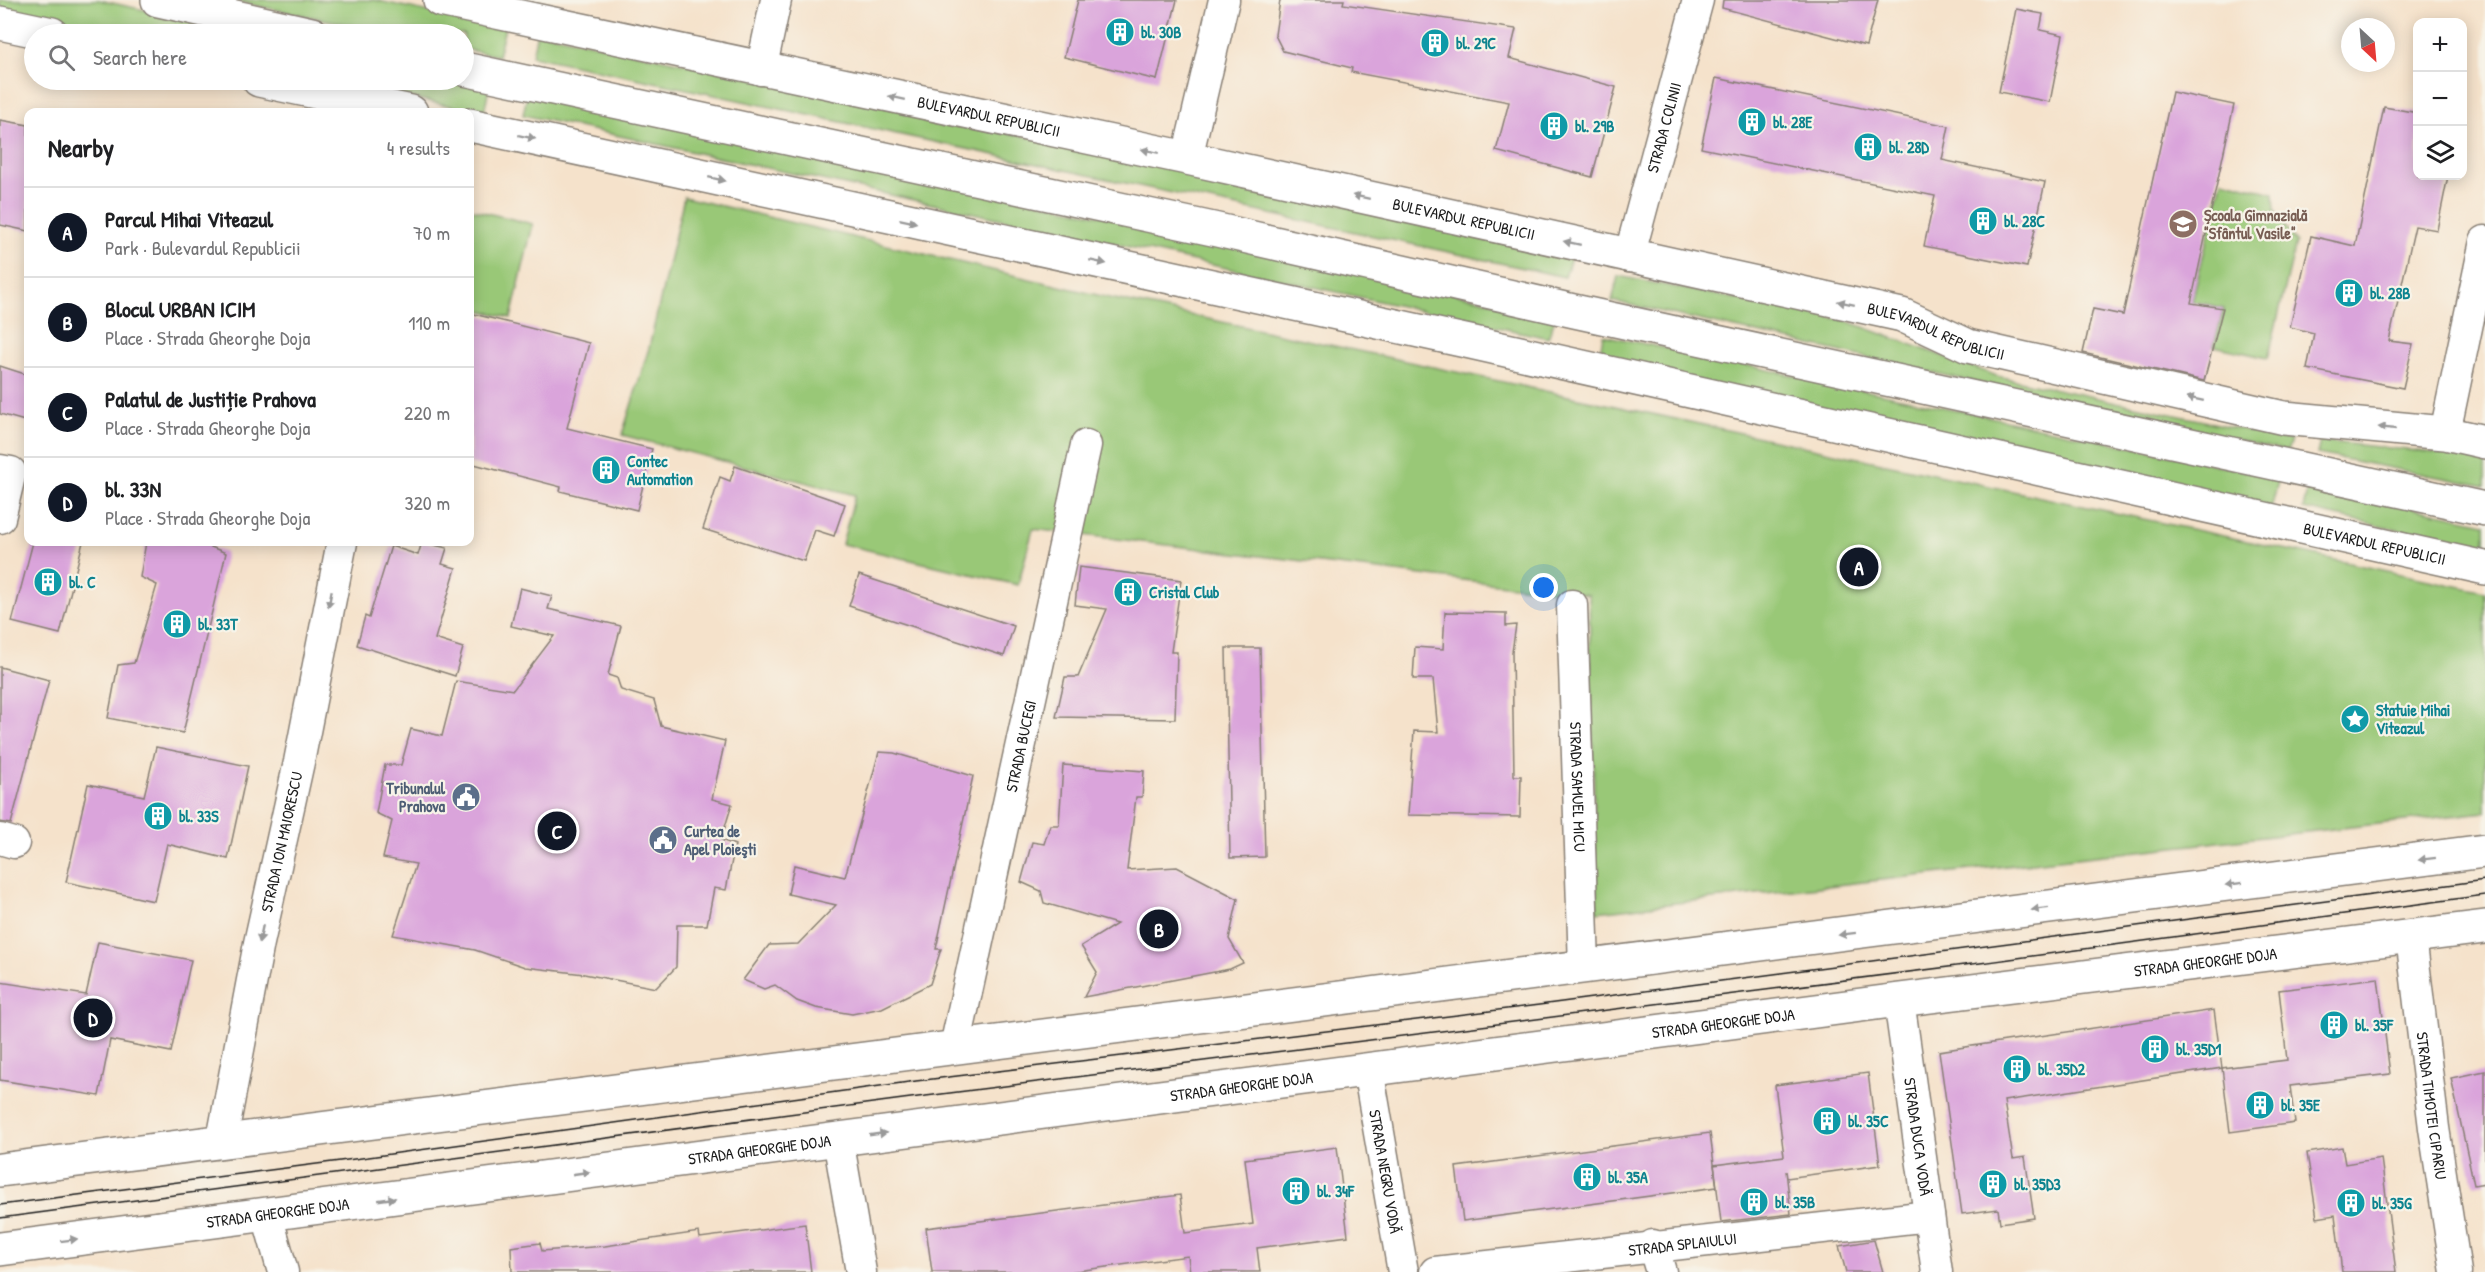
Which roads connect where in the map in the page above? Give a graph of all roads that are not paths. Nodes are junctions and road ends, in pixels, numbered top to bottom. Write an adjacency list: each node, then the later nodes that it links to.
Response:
1 (158, 0): 7 (main road)
2 (440, 0): 9 (main road, BULEVARDUL REPUBLICII)
3 (776, 0): 9 (street)
4 (1224, 0): 14 (street)
5 (1698, 0): 16 (street, STRADA COLINII)
6 (0, 23): 8 (main road)
7 (267, 24)
8 (24, 28)
9 (760, 70): 14 (main road, BULEVARDUL REPUBLICII, one-way to 9)
10 (474, 71): 21 (main road)
11 (306, 90): 12 (main road)
12 (392, 108)
13 (474, 126): 24 (main road, BULEVARDUL REPUBLICII, one-way to 24)
14 (1186, 158): 16 (main road, BULEVARDUL REPUBLICII, one-way to 14)
15 (2485, 241): 17 (street)
16 (1629, 257): 17 (main road, BULEVARDUL REPUBLICII, one-way to 16)
17 (2445, 433): 18 (main road, BULEVARDUL REPUBLICII)
18 (2485, 442)
19 (1086, 445): 31 (street, STRADA BUCEGI)
20 (0, 470): 22 (street)
21 (2485, 509)
22 (0, 518)
23 (341, 546): 34 (street, STRADA ION MAIORESCU, one-way to 34)
24 (2485, 568)
25 (1572, 605): 29 (street, STRADA SAMUEL MICU)
26 (2485, 851): 29 (main road, one-way to 29)
27 (2485, 927): 28 (main road, STRADA GHEORGHE DOJA)
28 (2411, 937): 30 (main road, STRADA GHEORGHE DOJA); 45 (street, STRADA TIMOTEI CIPARIU)
29 (1584, 967): 31 (main road)
30 (1899, 1000): 32 (main road, STRADA GHEORGHE DOJA); 37 (street, STRADA DUCA VODĂ)
31 (955, 1047): 34 (main road)
32 (1368, 1069): 33 (main road, STRADA GHEORGHE DOJA, one-way to 32); 42 (street, STRADA NEGRU VODĂ)
33 (838, 1139): 36 (main road, STRADA GHEORGHE DOJA, one-way to 33); 41 (street)
34 (222, 1140): 35 (main road)
35 (0, 1170)
36 (267, 1215): 38 (main road, STRADA GHEORGHE DOJA, one-way to 36); 40 (street)
37 (1929, 1216): 39 (street, STRADA SPLAIULUI); 44 (street, STRADA DUCA VODĂ)
38 (4, 1251)
39 (1657, 1259): 43 (street, STRADA SPLAIULUI)
40 (283, 1272)
41 (861, 1272)
42 (1403, 1272)
43 (1435, 1272)
44 (1937, 1272)
45 (2456, 1272)

